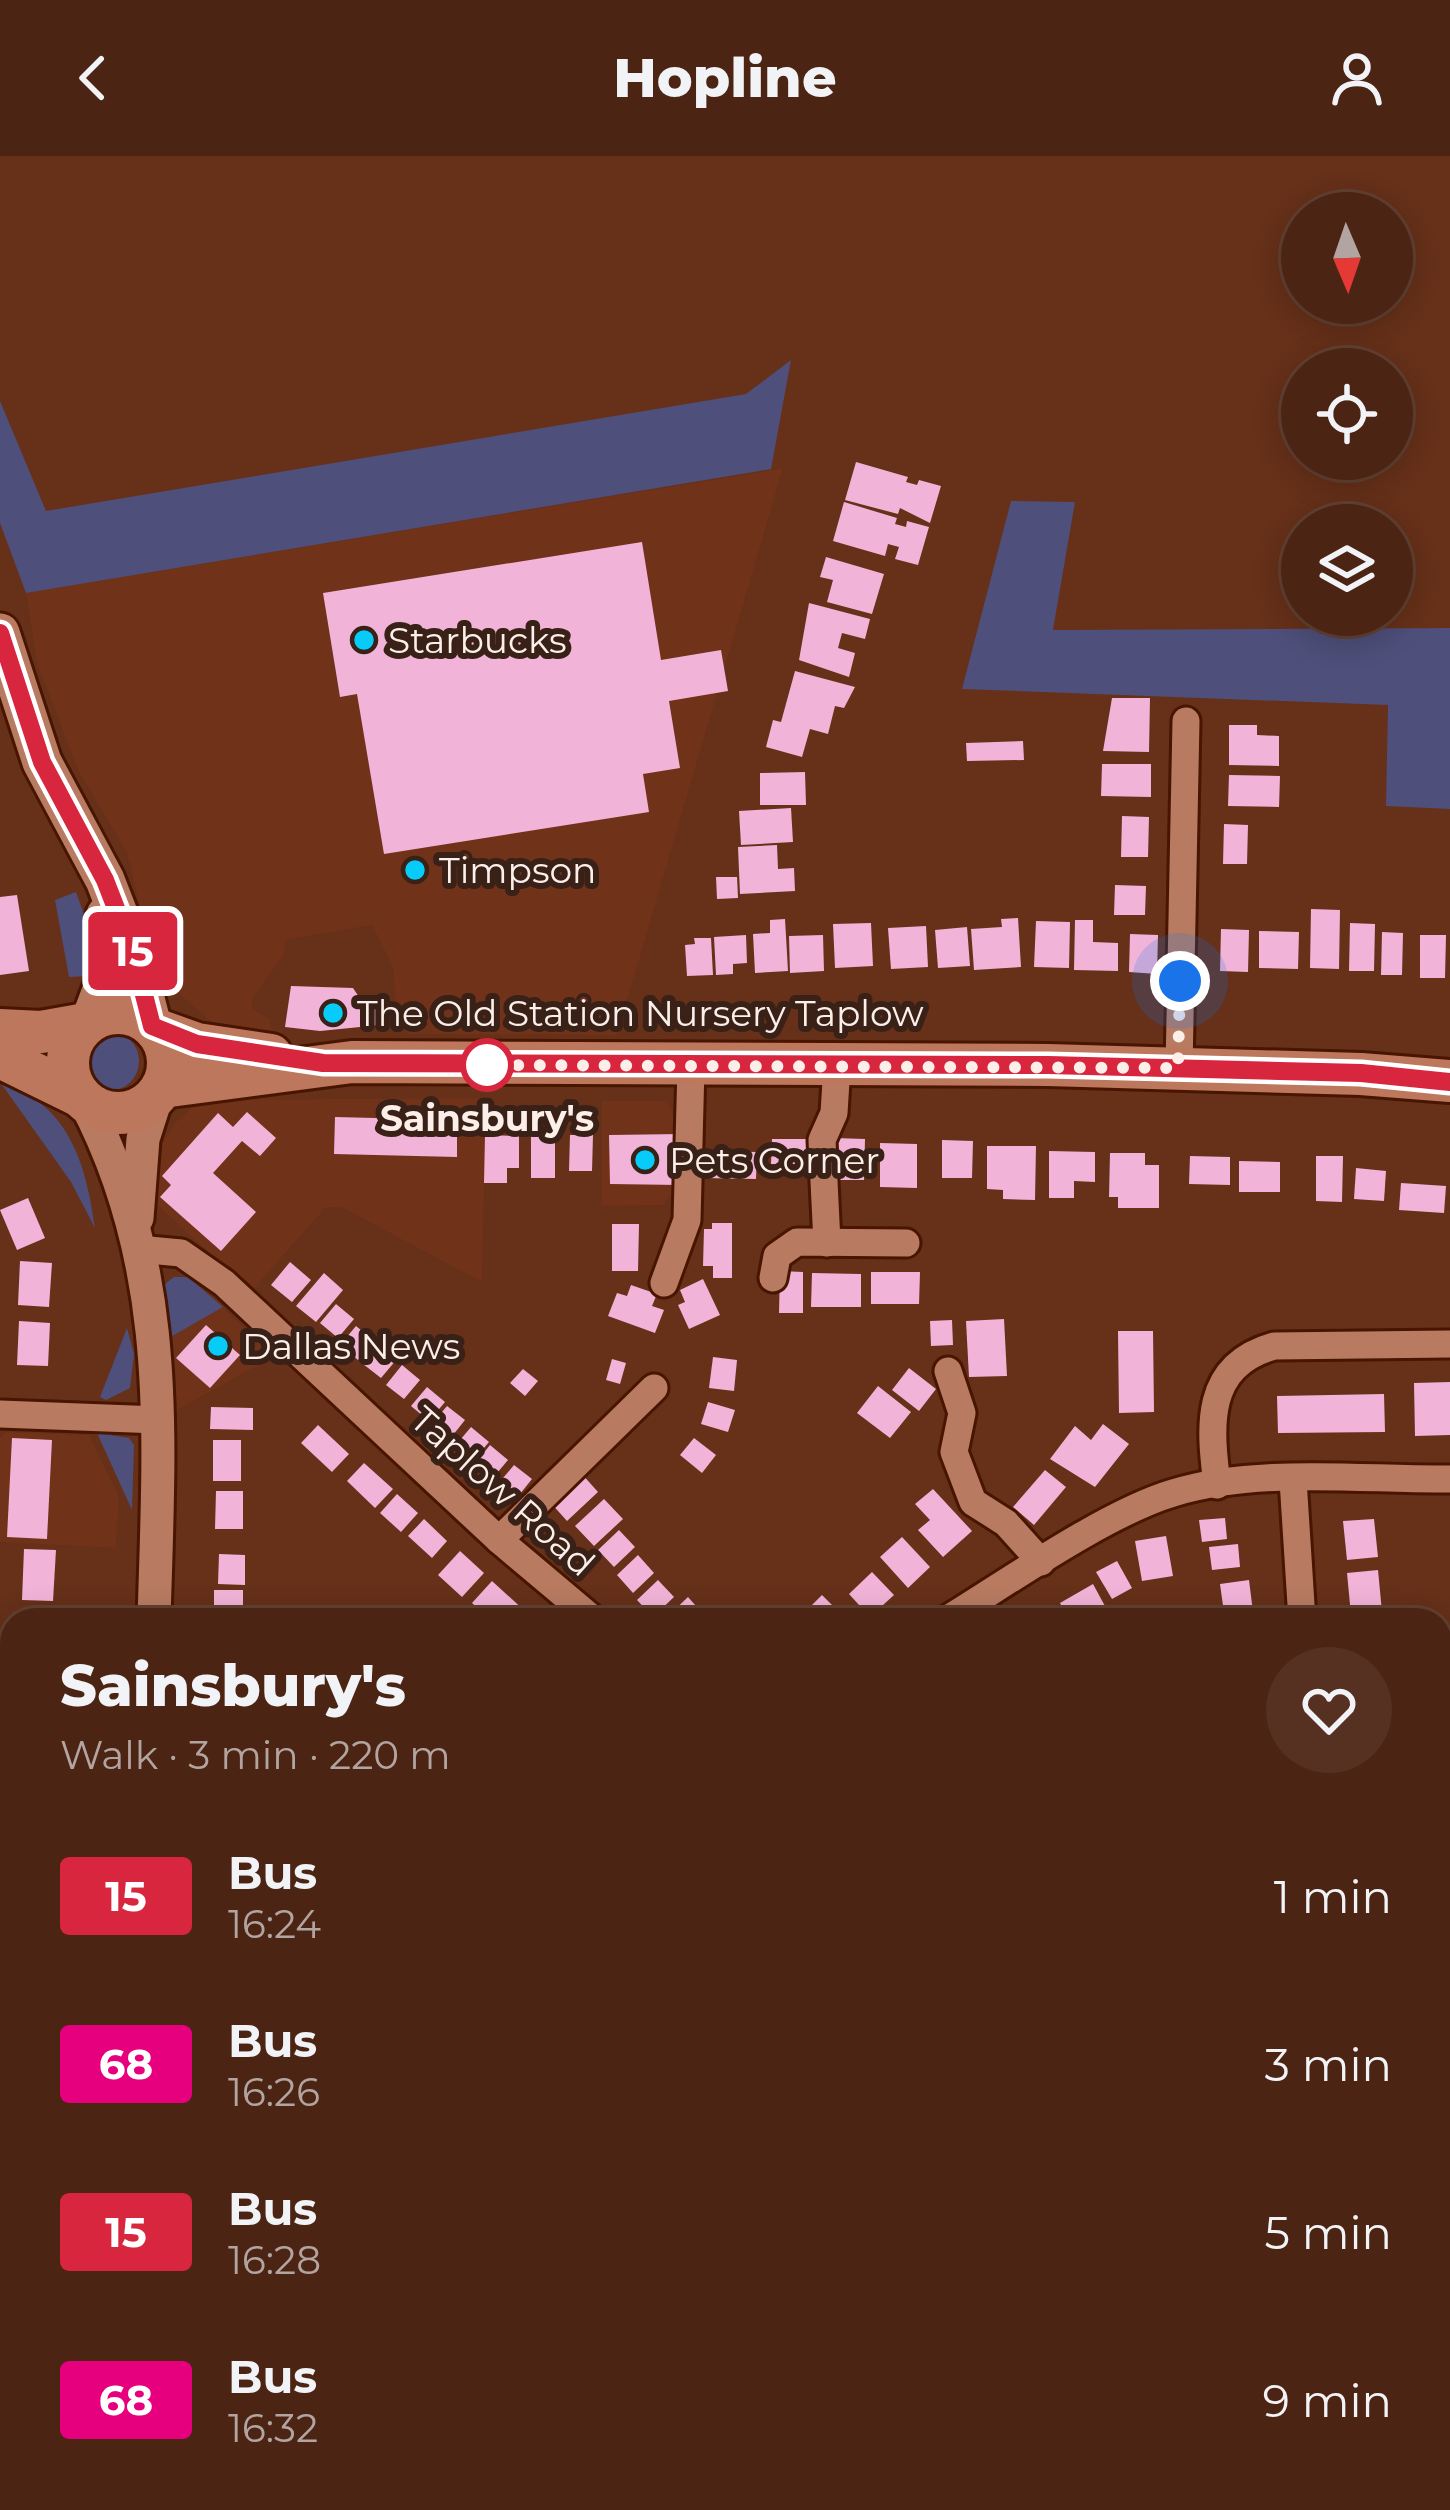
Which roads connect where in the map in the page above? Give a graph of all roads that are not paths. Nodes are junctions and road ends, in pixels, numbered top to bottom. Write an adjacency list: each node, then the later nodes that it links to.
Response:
1 (0, 633): 3 (main road)
2 (1186, 722): 11 (street)
3 (105, 880): 4 (main road); 5 (main road)
4 (88, 1023): 5 (main road); 6 (main road); 14 (main road)
5 (154, 1028): 8 (main road); 13 (main road)
6 (0, 1030)
7 (0, 1057): 14 (main road)
8 (323, 1063): 10 (main road); 13 (main road)
9 (837, 1065): 10 (main road); 11 (main road); 16 (street)
10 (691, 1066): 19 (street)
11 (1178, 1068): 12 (main road)
12 (1450, 1082)
13 (160, 1091): 14 (main road); 15 (street)
14 (82, 1098): 15 (street)
15 (137, 1240): 24 (street); 28 (street, Taplow Road)
16 (827, 1243): 17 (street); 18 (street)
17 (906, 1243)
18 (773, 1277)
19 (664, 1283)
20 (1450, 1344): 27 (street)
21 (948, 1371): 29 (street)
22 (654, 1388): 28 (street)
23 (0, 1414): 24 (street)
24 (159, 1420): 30 (street)
25 (1450, 1479): 26 (street)
26 (1293, 1480): 27 (street); 33 (street)
27 (1216, 1486): 29 (street)
28 (499, 1540): 31 (street, Taplow Road)
29 (1041, 1562): 32 (street)
30 (154, 1608)
31 (580, 1608)
32 (966, 1608)
33 (1301, 1608)

